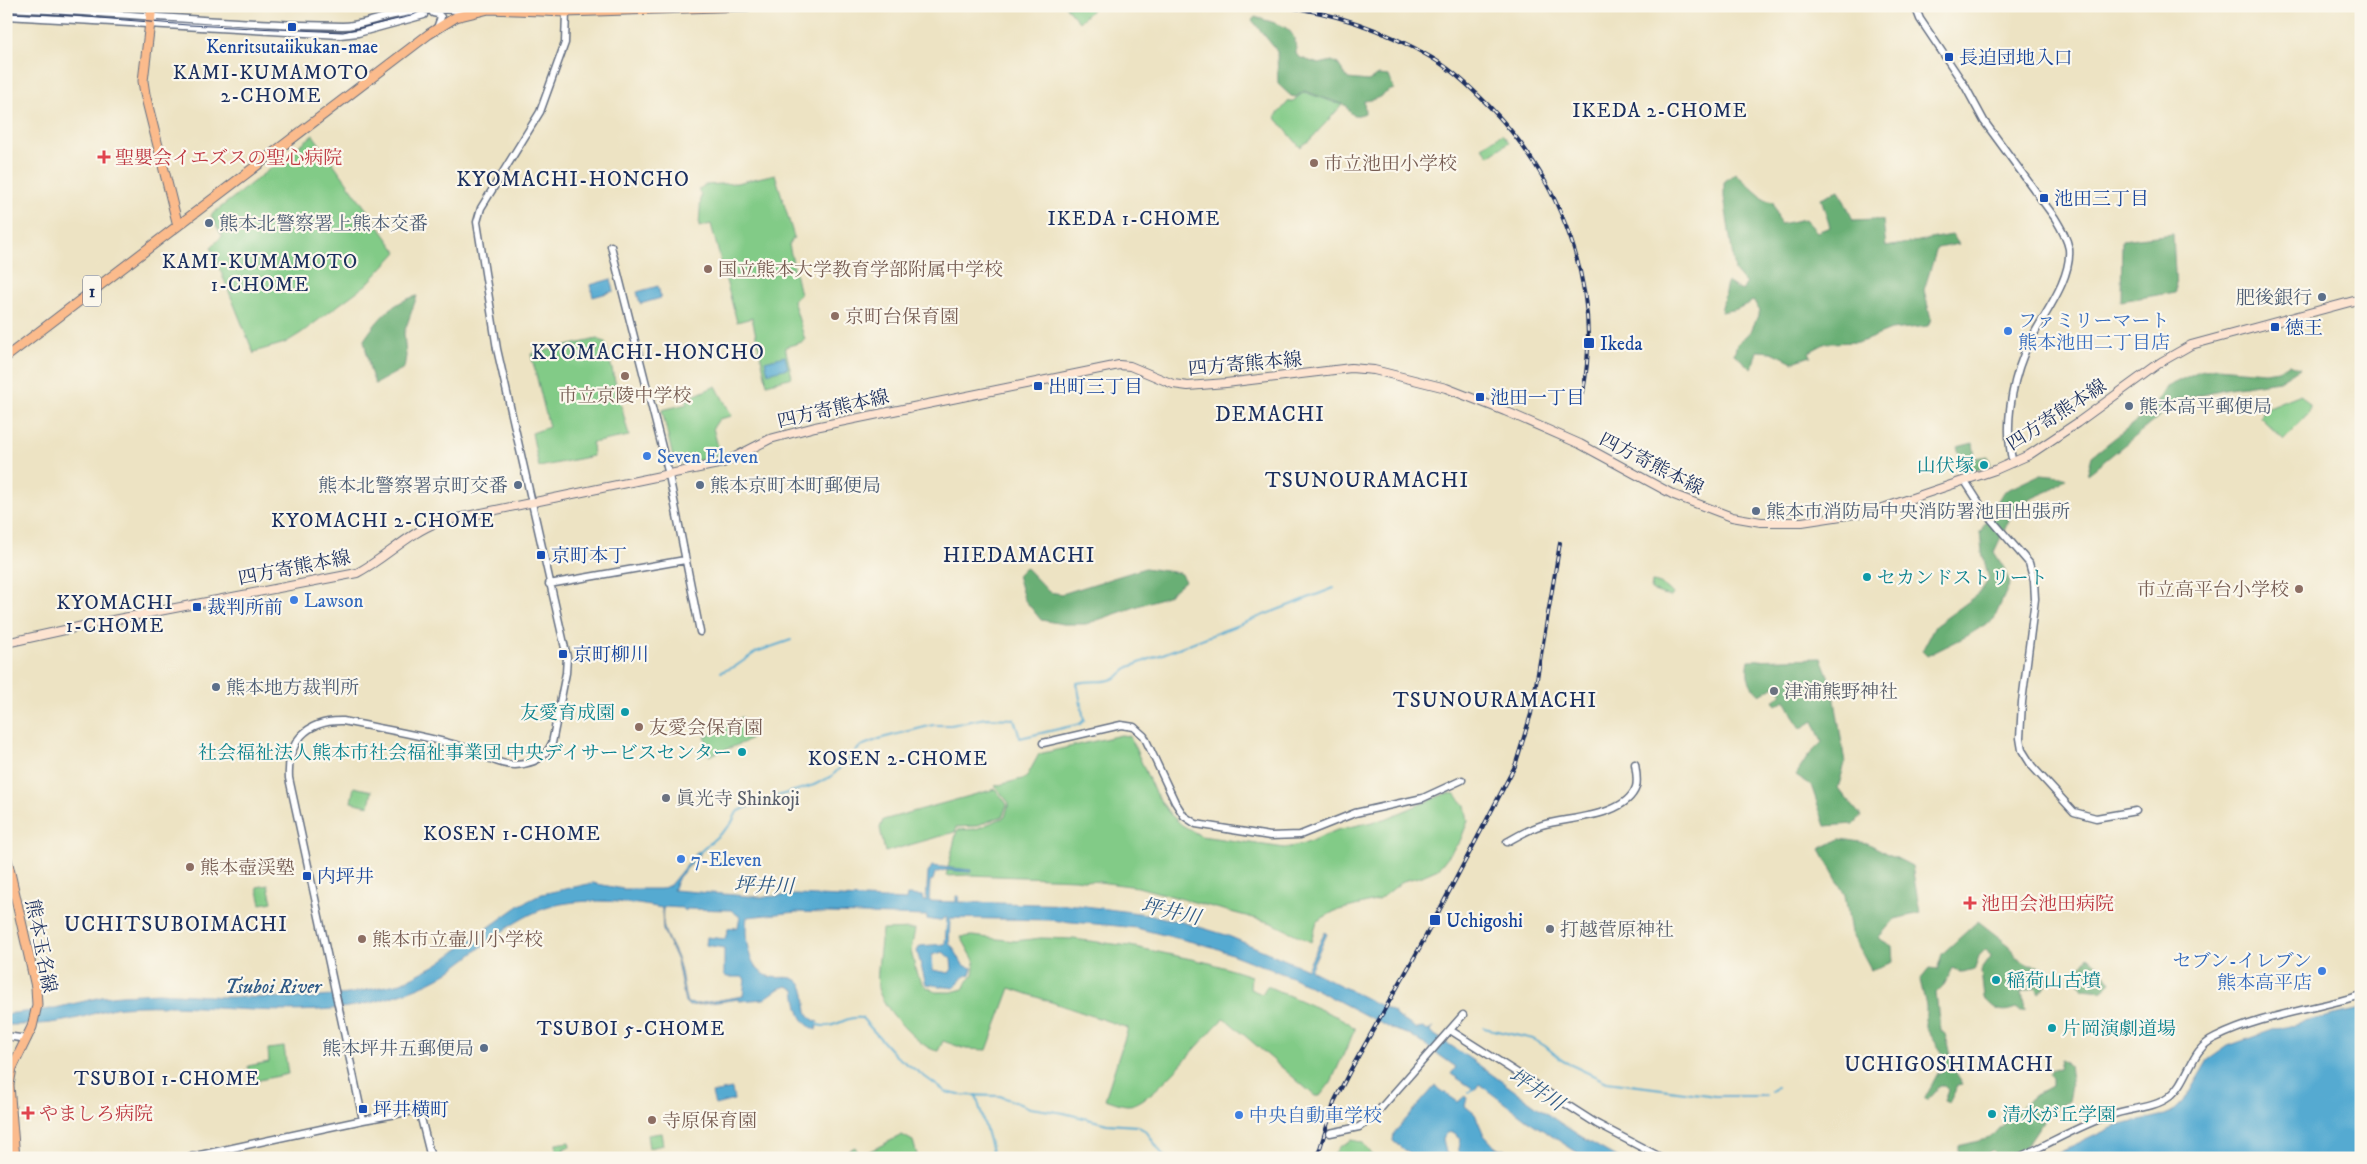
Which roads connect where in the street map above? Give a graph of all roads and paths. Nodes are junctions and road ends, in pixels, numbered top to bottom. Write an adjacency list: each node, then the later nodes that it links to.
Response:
1 (152, 6): 11 (main road)
2 (748, 6): 4 (main road)
3 (1916, 6): 17 (street)
4 (732, 7): 8 (main road)
5 (6, 8): 11 (street)
6 (447, 9): 7 (street); 9 (street); 11 (street)
7 (473, 11): 8 (main road); 12 (main road)
8 (566, 12): 20 (street)
9 (432, 13): 11 (street); 12 (street)
10 (6, 16): 11 (street)
11 (150, 21): 13 (main road)
12 (436, 30): 13 (main road)
13 (178, 226): 16 (main road, 1)
14 (611, 246): 18 (street)
15 (2361, 299): 17 (main road, 四方寄熊本線)
16 (6, 357)
17 (2013, 462): 19 (main road, 四方寄熊本線)
18 (669, 475): 19 (main road, 四方寄熊本線); 20 (main road, 四方寄熊本線); 21 (street)
19 (1965, 481): 28 (street)
20 (532, 502): 22 (street); 24 (main road, 四方寄熊本線)
21 (685, 560): 22 (street); 23 (street)
22 (549, 584): 36 (street)
23 (700, 632)
24 (6, 643)
25 (1043, 743): 27 (street)
26 (1635, 764): 29 (street)
27 (1462, 780)
28 (2136, 811)
29 (1507, 842)
30 (6, 855): 35 (main road, 熊本玉名線)
31 (2361, 995): 42 (street)
32 (1463, 1015): 33 (street)
33 (1449, 1032): 37 (street); 41 (street)
34 (6, 1036): 35 (street)
35 (27, 1039): 38 (main road, 熊本玉名線)
36 (363, 1120): 39 (street); 40 (street)
37 (1330, 1133)
38 (15, 1158)
39 (186, 1158)
40 (431, 1158)
41 (1662, 1158)
42 (2017, 1158)

